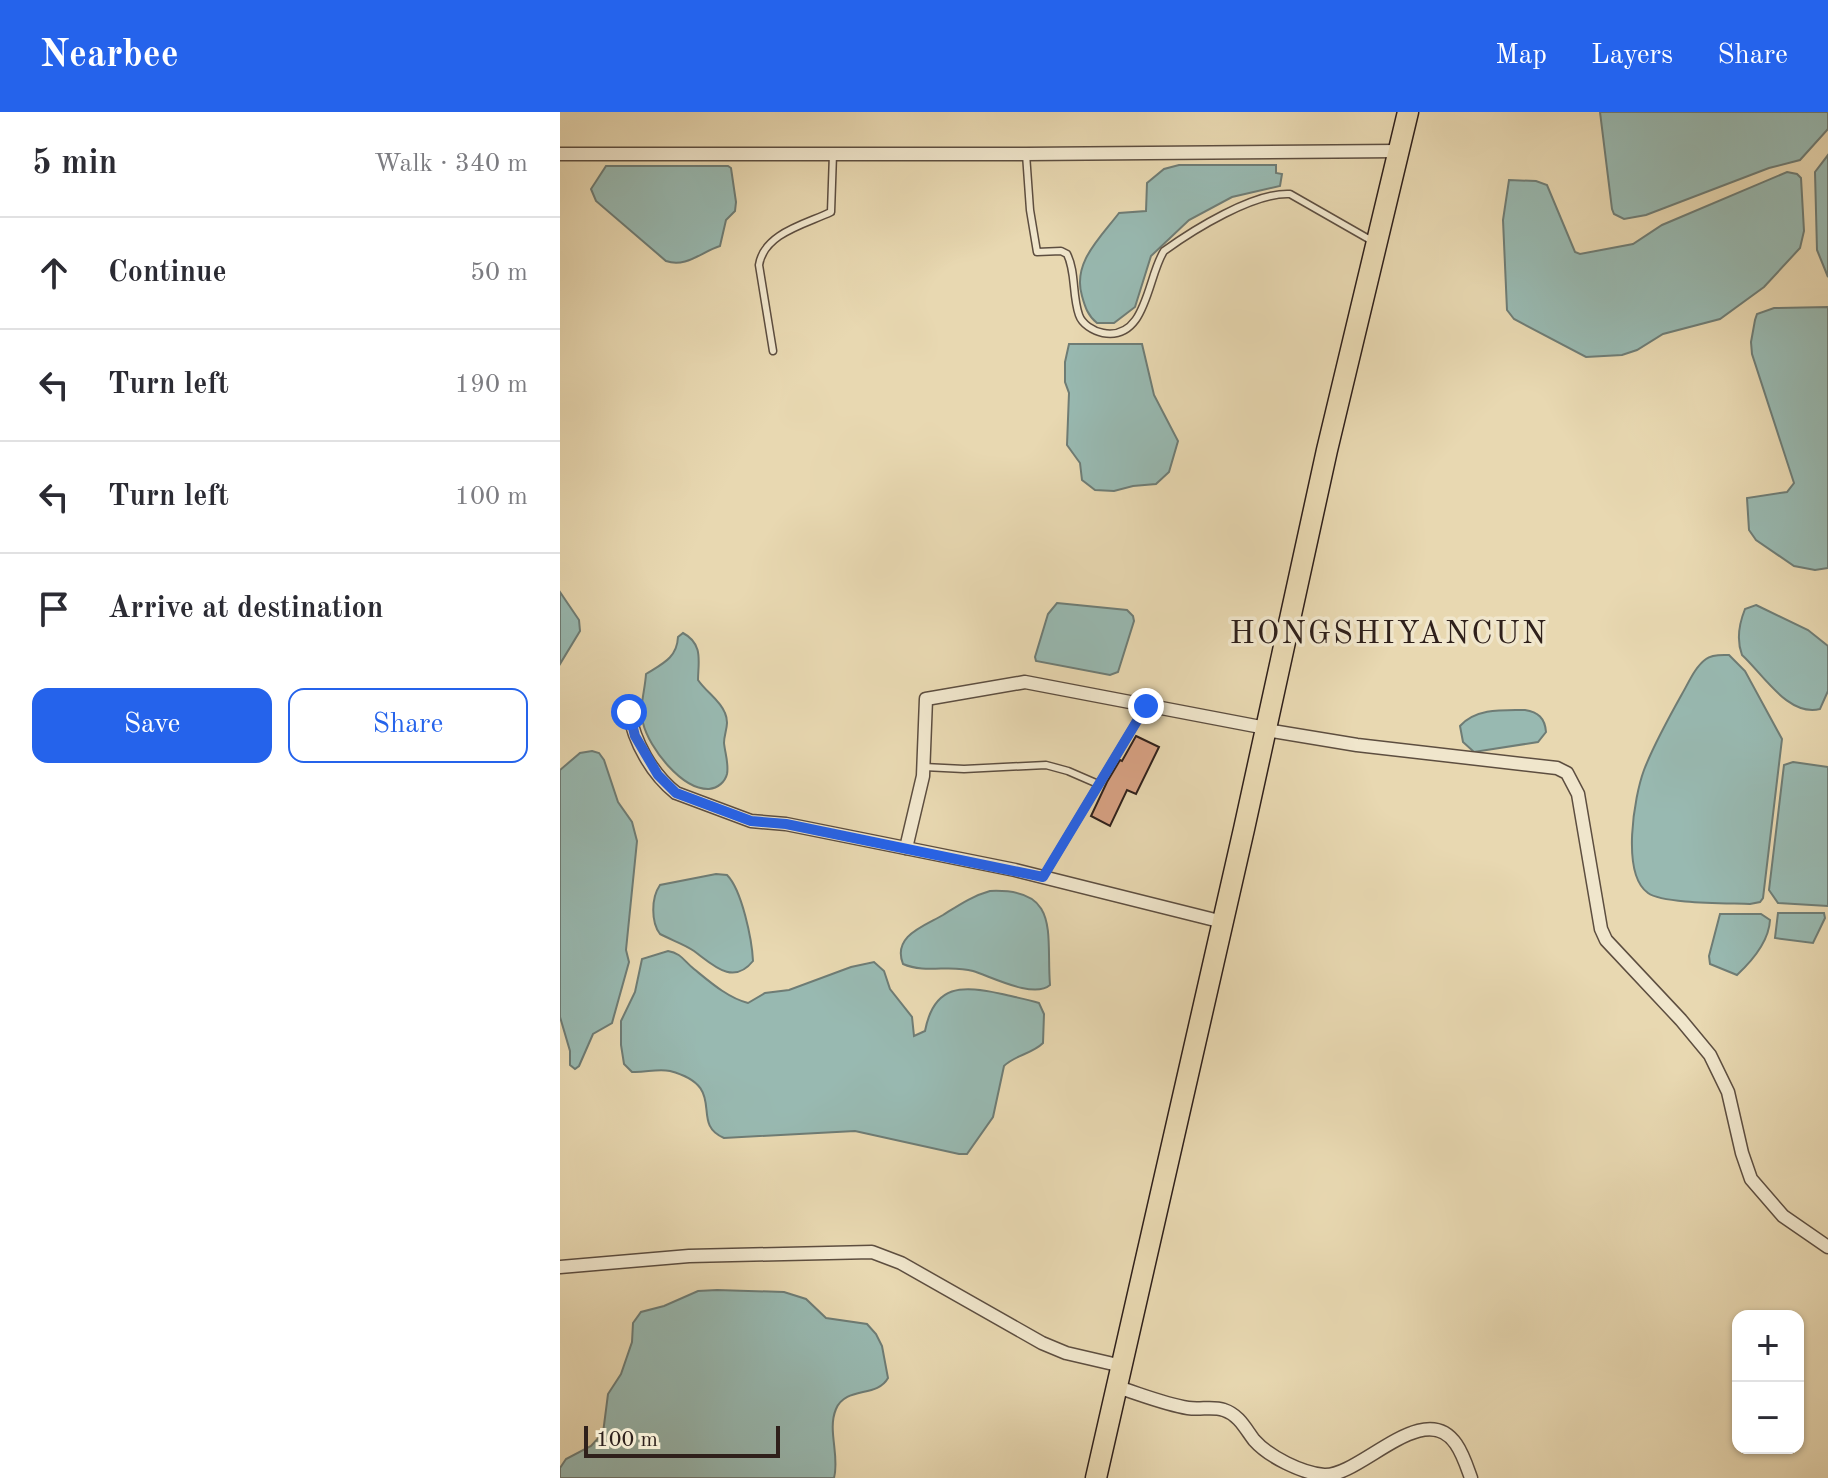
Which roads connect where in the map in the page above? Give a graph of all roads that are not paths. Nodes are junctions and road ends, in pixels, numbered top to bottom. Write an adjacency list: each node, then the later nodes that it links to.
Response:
1 (1408, 112): 2 (highway)
2 (1399, 151): 5 (street); 6 (highway)
3 (560, 154): 4 (street)
4 (833, 154): 5 (street); 7 (lane)
5 (1026, 154): 6 (lane)
6 (1377, 244): 10 (highway)
7 (773, 351)
8 (1146, 706): 10 (street); 11 (street); 12 (lane)
9 (629, 712): 13 (street)
10 (1266, 729): 15 (highway); 16 (street)
11 (924, 767): 12 (lane); 13 (street)
12 (1098, 784): 14 (lane)
13 (906, 848): 14 (street)
14 (1043, 877): 15 (street)
15 (1223, 922): 18 (highway)
16 (1828, 1247)
17 (560, 1267): 18 (street)
18 (1122, 1366): 19 (highway)
19 (1117, 1387): 20 (highway); 21 (street)
20 (1096, 1478)
21 (1471, 1478)

